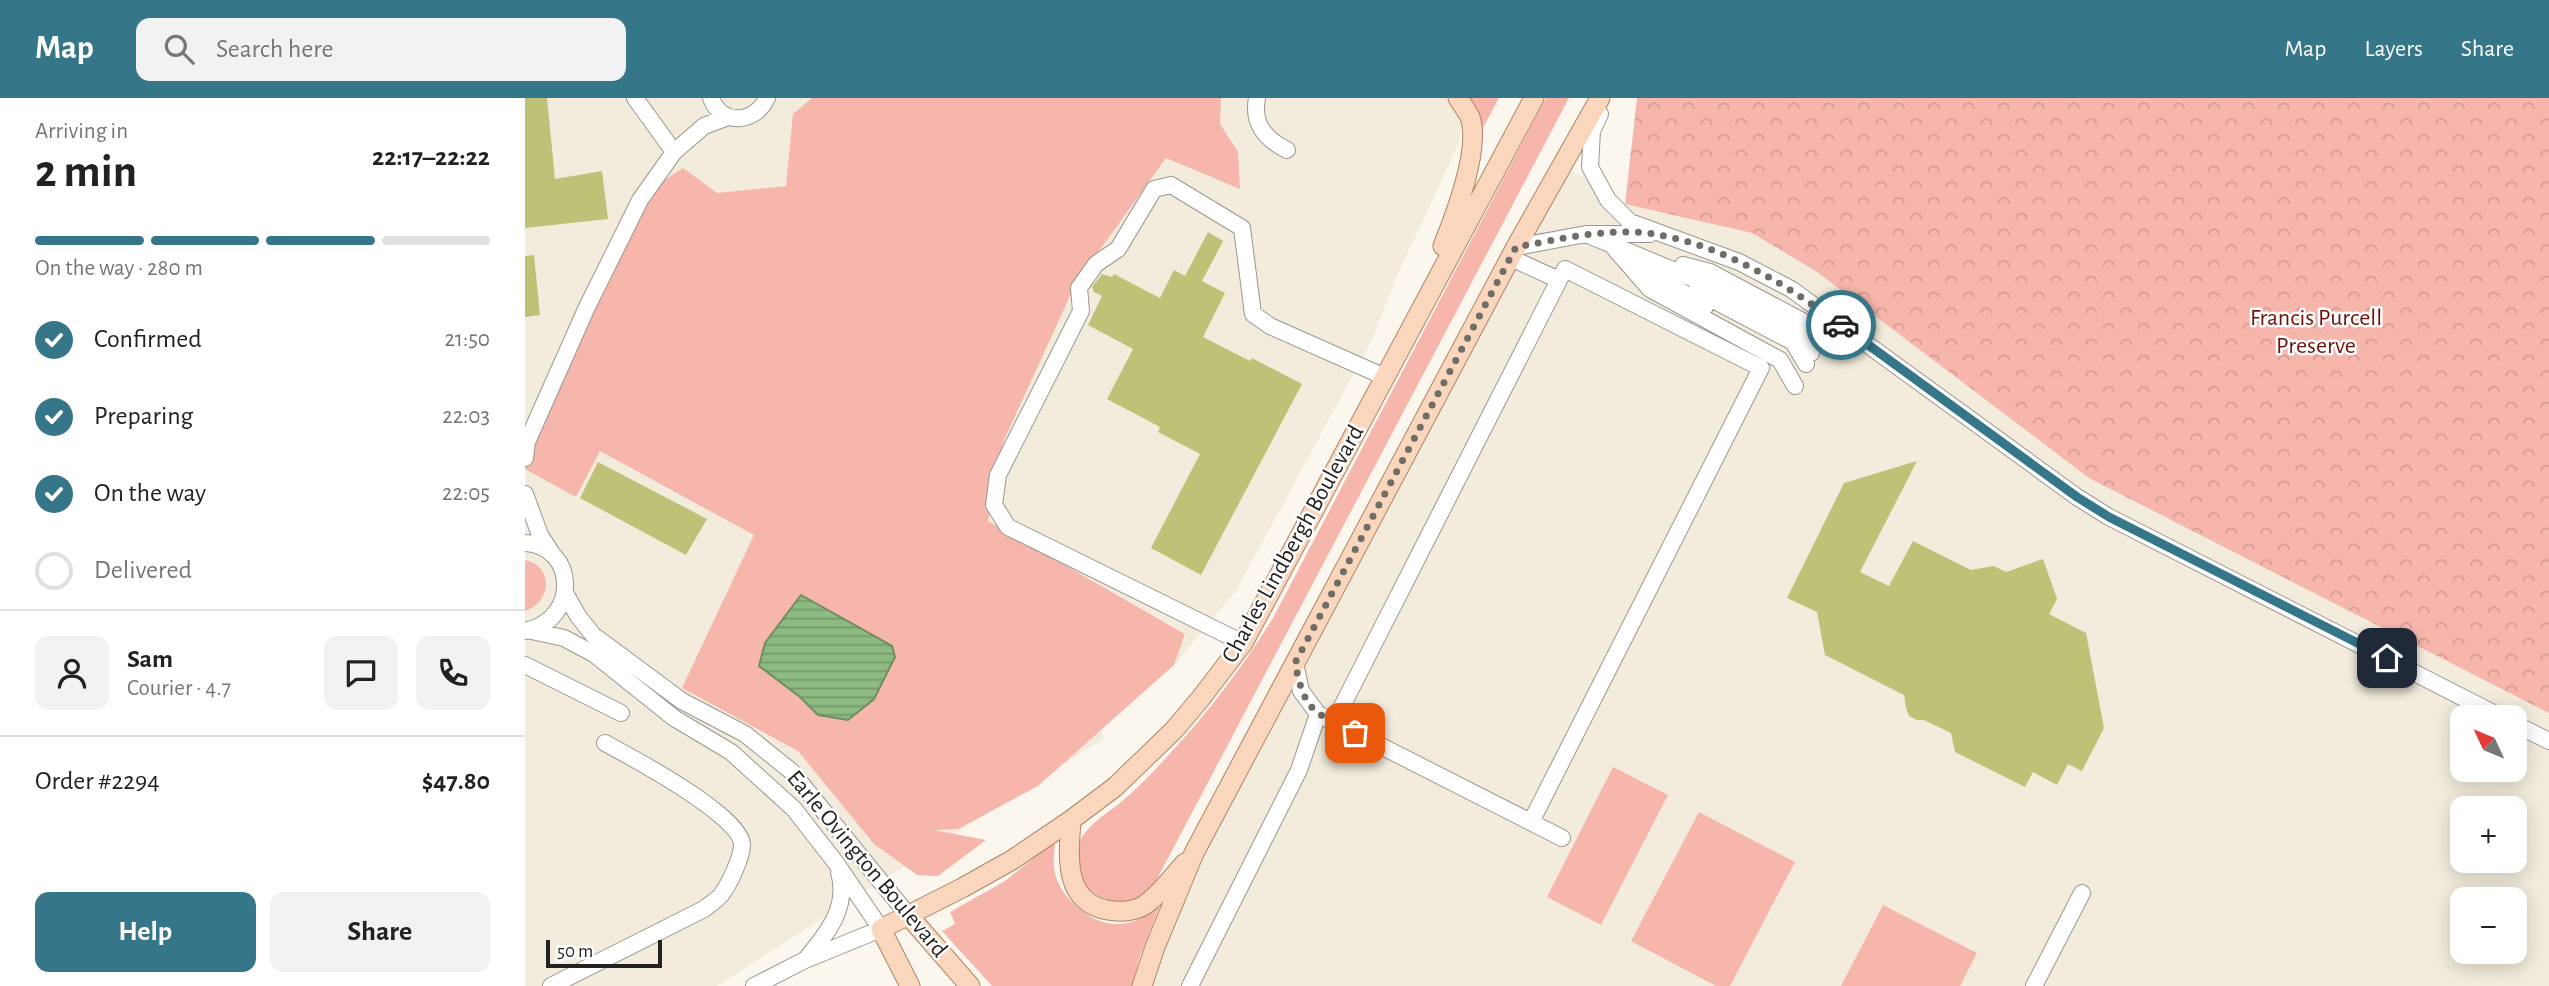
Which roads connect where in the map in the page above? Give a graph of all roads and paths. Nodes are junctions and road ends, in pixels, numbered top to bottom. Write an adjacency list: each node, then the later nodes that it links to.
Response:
1 (635, 98): 11 (street)
2 (711, 98): 9 (street)
3 (767, 98): 9 (street)
4 (1257, 98): 10 (street)
5 (1458, 98): 17 (main road)
6 (1534, 98): 17 (main road, Charles Lindbergh Boulevard)
7 (1599, 98): 15 (main road)
8 (1606, 98): 13 (street)
9 (728, 117): 11 (street)
10 (1287, 150)
11 (674, 152): 20 (street)
12 (1586, 234): 13 (street); 14 (street); 15 (street)
13 (1659, 234): 31 (street)
14 (1613, 247): 18 (street); 18 (street); 18 (street)
15 (1514, 253): 16 (street); 27 (main road)
16 (1559, 281): 34 (street); 39 (street)
17 (1424, 303): 19 (main road, Charles Lindbergh Boulevard)
18 (1803, 370)
19 (1385, 377): 26 (main road, Charles Lindbergh Boulevard); 26 (street)
20 (525, 458)
21 (525, 494): 23 (street, Earle Ovington Boulevard)
22 (525, 544): 23 (street)
23 (556, 560): 24 (street, Earle Ovington Boulevard)
24 (565, 593): 25 (street); 29 (street, Earle Ovington Boulevard)
25 (526, 630): 30 (street, Earle Ovington Boulevard)
26 (1244, 643): 38 (main road, Charles Lindbergh Boulevard)
27 (1295, 663): 33 (street); 41 (main road)
28 (525, 665): 32 (street)
29 (656, 682): 30 (street); 44 (street, Earle Ovington Boulevard)
30 (648, 698): 42 (street, Earle Ovington Boulevard)
31 (2478, 705)
32 (621, 713)
33 (1318, 714): 34 (street); 52 (street)
34 (1334, 722): 39 (street)
35 (2527, 729): 36 (street)
36 (2549, 741)
37 (605, 743): 47 (street)
38 (1072, 820): 41 (main road); 44 (main road, Charles Lindbergh Boulevard)
39 (1531, 822): 40 (street)
40 (1562, 838)
41 (1194, 853): 51 (main road)
42 (836, 863): 45 (street, Earle Ovington Boulevard); 46 (street)
43 (2082, 893): 53 (street)
44 (908, 915): 45 (main road, Charles Lindbergh Boulevard); 50 (main road, Earle Ovington Boulevard)
45 (881, 929): 46 (street, Charles Lindbergh Boulevard); 49 (main road, Earle Ovington Boulevard)
46 (805, 960): 48 (street, Charles Lindbergh Boulevard)
47 (551, 986)
48 (754, 986)
49 (910, 986)
50 (970, 986)
51 (1142, 986)
52 (1190, 986)
53 (2034, 986)

